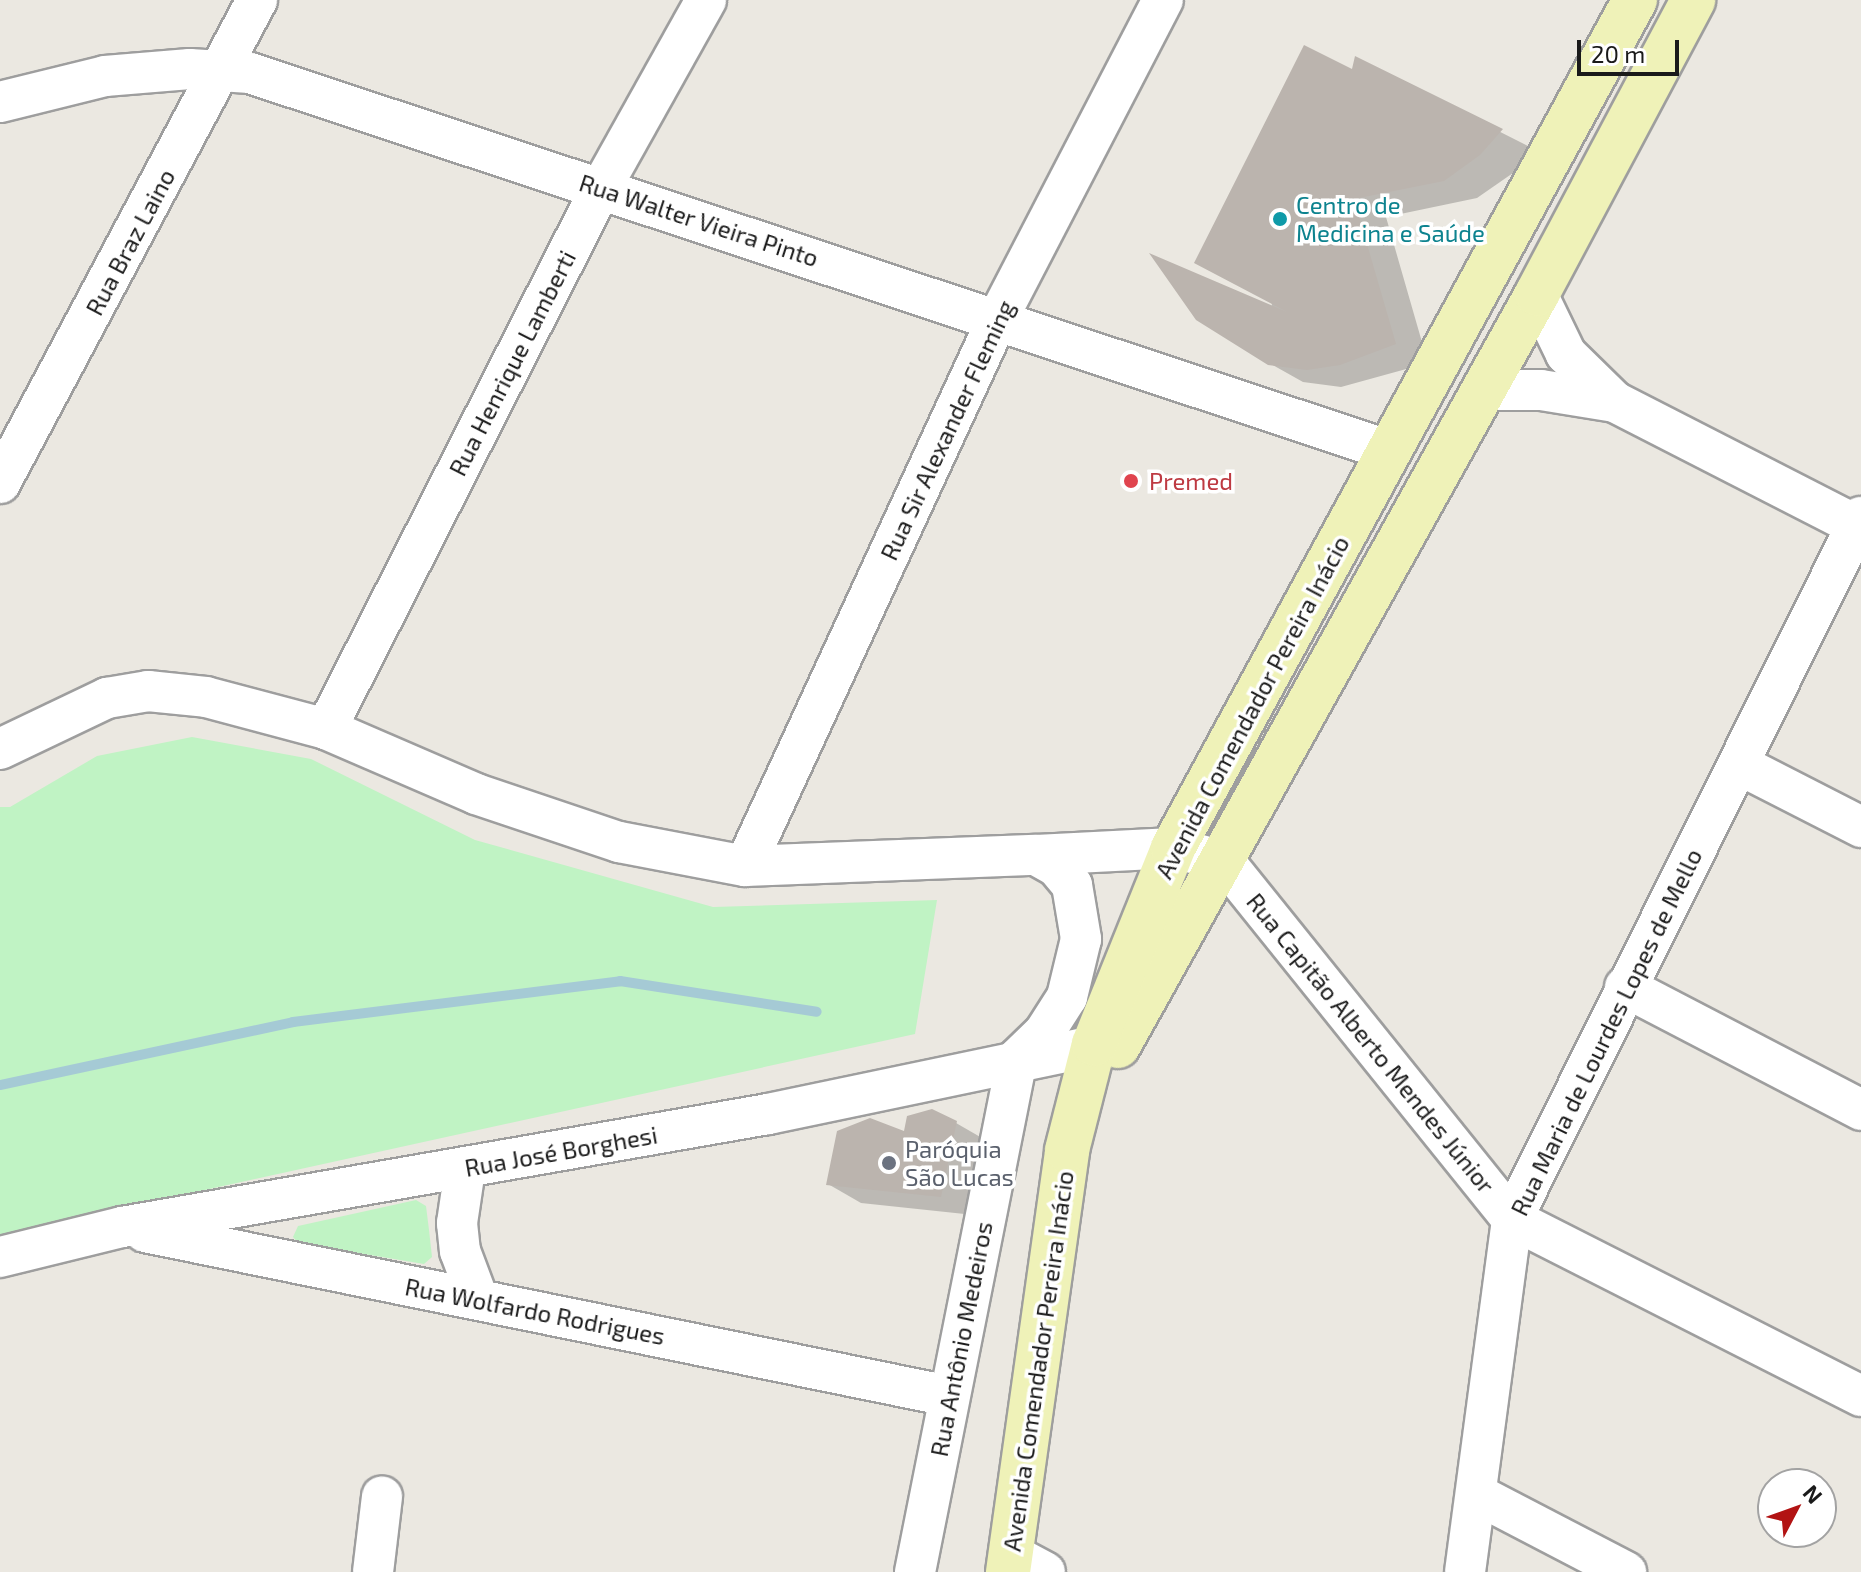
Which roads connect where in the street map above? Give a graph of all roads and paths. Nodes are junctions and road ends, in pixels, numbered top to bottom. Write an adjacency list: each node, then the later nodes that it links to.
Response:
1 (257, 0): 6 (street, Rua Braz Laino)
2 (706, 0): 8 (street, Rua Henrique Lamberti)
3 (1163, 0): 11 (street, Rua Sir Alexander Fleming)
4 (1635, 0): 9 (main road, Avenida Comendador Pereira Inácio)
5 (1693, 0): 10 (main road, Avenida Comendador Pereira Inácio)
6 (223, 69): 7 (street, Rua Walter Vieira Pinto); 8 (street, Rua Walter Vieira Pinto); 15 (street, Rua Braz Laino)
7 (0, 102)
8 (601, 188): 11 (street, Rua Walter Vieira Pinto); 17 (street, Rua Henrique Lamberti)
9 (1481, 283): 12 (main road, Avenida Comendador Pereira Inácio); 14 (main road, Avenida Comendador Pereira Inácio)
10 (1537, 294): 12 (main road, Avenida Comendador Pereira Inácio); 13 (street)
11 (998, 318): 14 (street, Rua Walter Vieira Pinto); 24 (street, Rua Sir Alexander Fleming)
12 (1490, 376): 13 (street); 23 (main road, Avenida Comendador Pereira Inácio)
13 (1615, 402): 16 (street)
14 (1387, 450): 21 (main road, Avenida Comendador Pereira Inácio)
15 (0, 483)
16 (1860, 523): 19 (street, Rua Maria de Lourdes Lopes de Mello)
17 (326, 729): 18 (street); 24 (street)
18 (0, 749)
19 (1740, 765): 20 (street); 25 (street, Rua Maria de Lourdes Lopes de Mello)
20 (1861, 827)
21 (1173, 848): 22 (street); 23 (street); 26 (main road, Avenida Comendador Pereira Inácio)
22 (1036, 855): 24 (street); 27 (street)
23 (1224, 861): 26 (main road, Avenida Comendador Pereira Inácio); 30 (street, Rua Capitão Alberto Mendes Júnior)
24 (745, 866)
25 (1625, 987): 28 (street); 30 (street, Rua Maria de Lourdes Lopes de Mello)
26 (1107, 1042): 27 (street, Rua José Borghesi); 38 (main road, Avenida Comendador Pereira Inácio)
27 (1017, 1059): 29 (street, Rua José Borghesi); 34 (street, Rua Antônio Medeiros)
28 (1861, 1110)
29 (465, 1169): 31 (street, Rua José Borghesi); 33 (street)
30 (1512, 1219): 35 (street, Rua Capitão Alberto Mendes Júnior); 36 (street, Rua Maria de Lourdes Lopes de Mello)
31 (122, 1227): 32 (street, Rua José Borghesi); 33 (street, Rua Wolfardo Rodrigues)
32 (0, 1257)
33 (478, 1299): 34 (street, Rua Wolfardo Rodrigues)
34 (949, 1396): 40 (street, Rua Antônio Medeiros)
35 (1861, 1396)
36 (1478, 1495): 41 (street, Rua Maria de Lourdes Lopes de Mello); 42 (street)
37 (382, 1497): 39 (street)
38 (1022, 1566)
39 (373, 1572)
40 (915, 1572)
41 (1465, 1572)
42 (1626, 1572)

